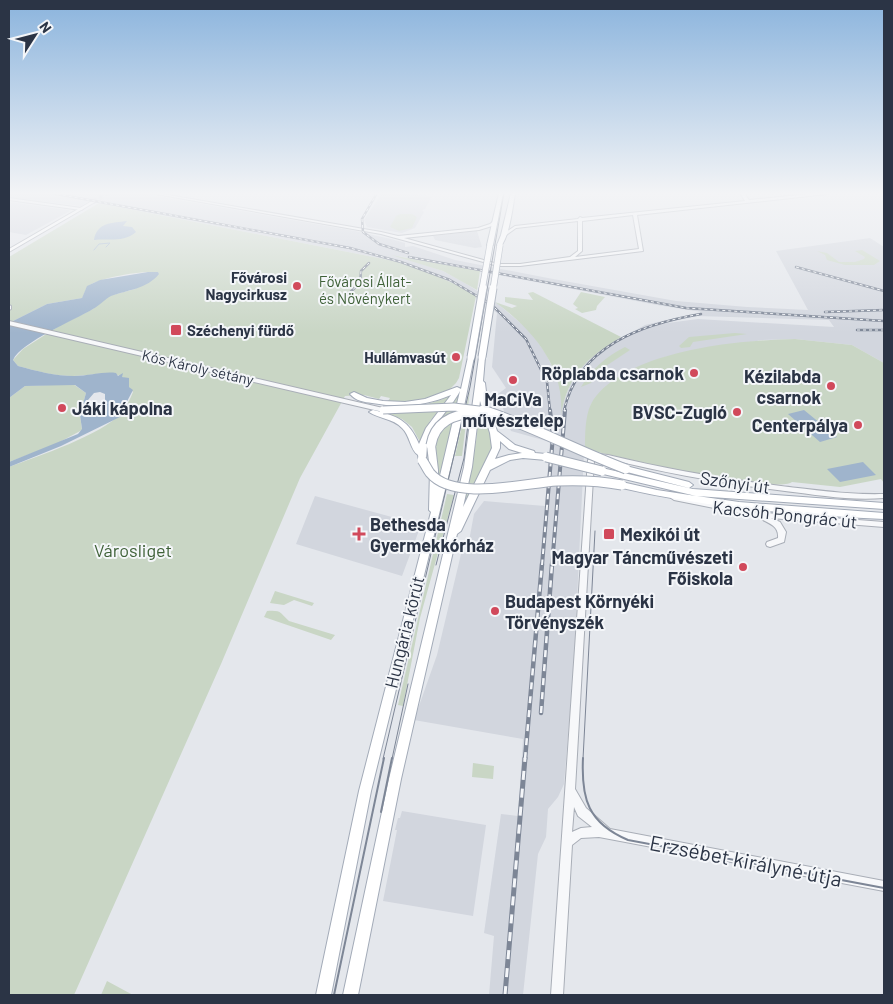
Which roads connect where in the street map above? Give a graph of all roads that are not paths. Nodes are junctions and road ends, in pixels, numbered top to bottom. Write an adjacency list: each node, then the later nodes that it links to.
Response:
1 (28, 240): 9 (main road)
2 (410, 240): 8 (street)
3 (424, 240): 8 (street)
4 (491, 240): 14 (main road, bridge)
5 (502, 240): 13 (main road, Hungária körút, bridge)
6 (579, 240): 10 (street)
7 (639, 240): 11 (street)
8 (428, 246): 13 (street)
9 (9, 251)
10 (579, 253): 11 (street); 12 (street)
11 (587, 257): 12 (street)
12 (562, 260): 13 (street)
13 (496, 268): 18 (main road, Hungária körút, bridge)
14 (486, 269): 16 (main road, Hungária körút, bridge)
15 (9, 323): 21 (street, Kós Károly sétány)
16 (471, 357): 17 (main road, Hungária körút)
17 (467, 375): 19 (main road); 39 (main road, Hungária körút)
18 (479, 375): 26 (main road); 42 (main road, Hungária körút)
19 (457, 389): 20 (main road); 25 (main road)
20 (354, 394)
21 (356, 405): 22 (street); 23 (street)
22 (383, 410): 24 (main road, bridge)
23 (373, 412): 28 (main road)
24 (510, 419): 29 (main road, bridge); 39 (main road, bridge)
25 (431, 424): 28 (main road)
26 (492, 430): 27 (main road); 30 (main road)
27 (529, 454): 30 (main road); 31 (main road, bridge)
28 (422, 460): 32 (main road, bridge)
29 (626, 468): 34 (main road)
30 (486, 469): 42 (main road)
31 (692, 492): 34 (main road); 36 (main road)
32 (657, 493): 36 (main road); 37 (street, Kacsóh Pongrác út)
33 (884, 496): 43 (street, Szőnyi út)
34 (753, 497): 35 (main road, Kacsóh Pongrác út)
35 (884, 506)
36 (781, 508): 38 (main road, Kacsóh Pongrác út)
37 (753, 514): 40 (street, Kacsóh Pongrác út); 41 (street)
38 (884, 516)
39 (433, 520): 47 (main road, Hungária körút)
40 (884, 525)
41 (770, 544)
42 (447, 552): 48 (main road, Hungária körút)
43 (569, 789): 44 (street, Erzsébet királyné útja); 45 (street)
44 (608, 834): 45 (street, Erzsébet királyné útja); 46 (street, Erzsébet királyné útja)
45 (566, 844): 49 (street)
46 (884, 886)
47 (323, 995)
48 (350, 995)
49 (557, 995)

